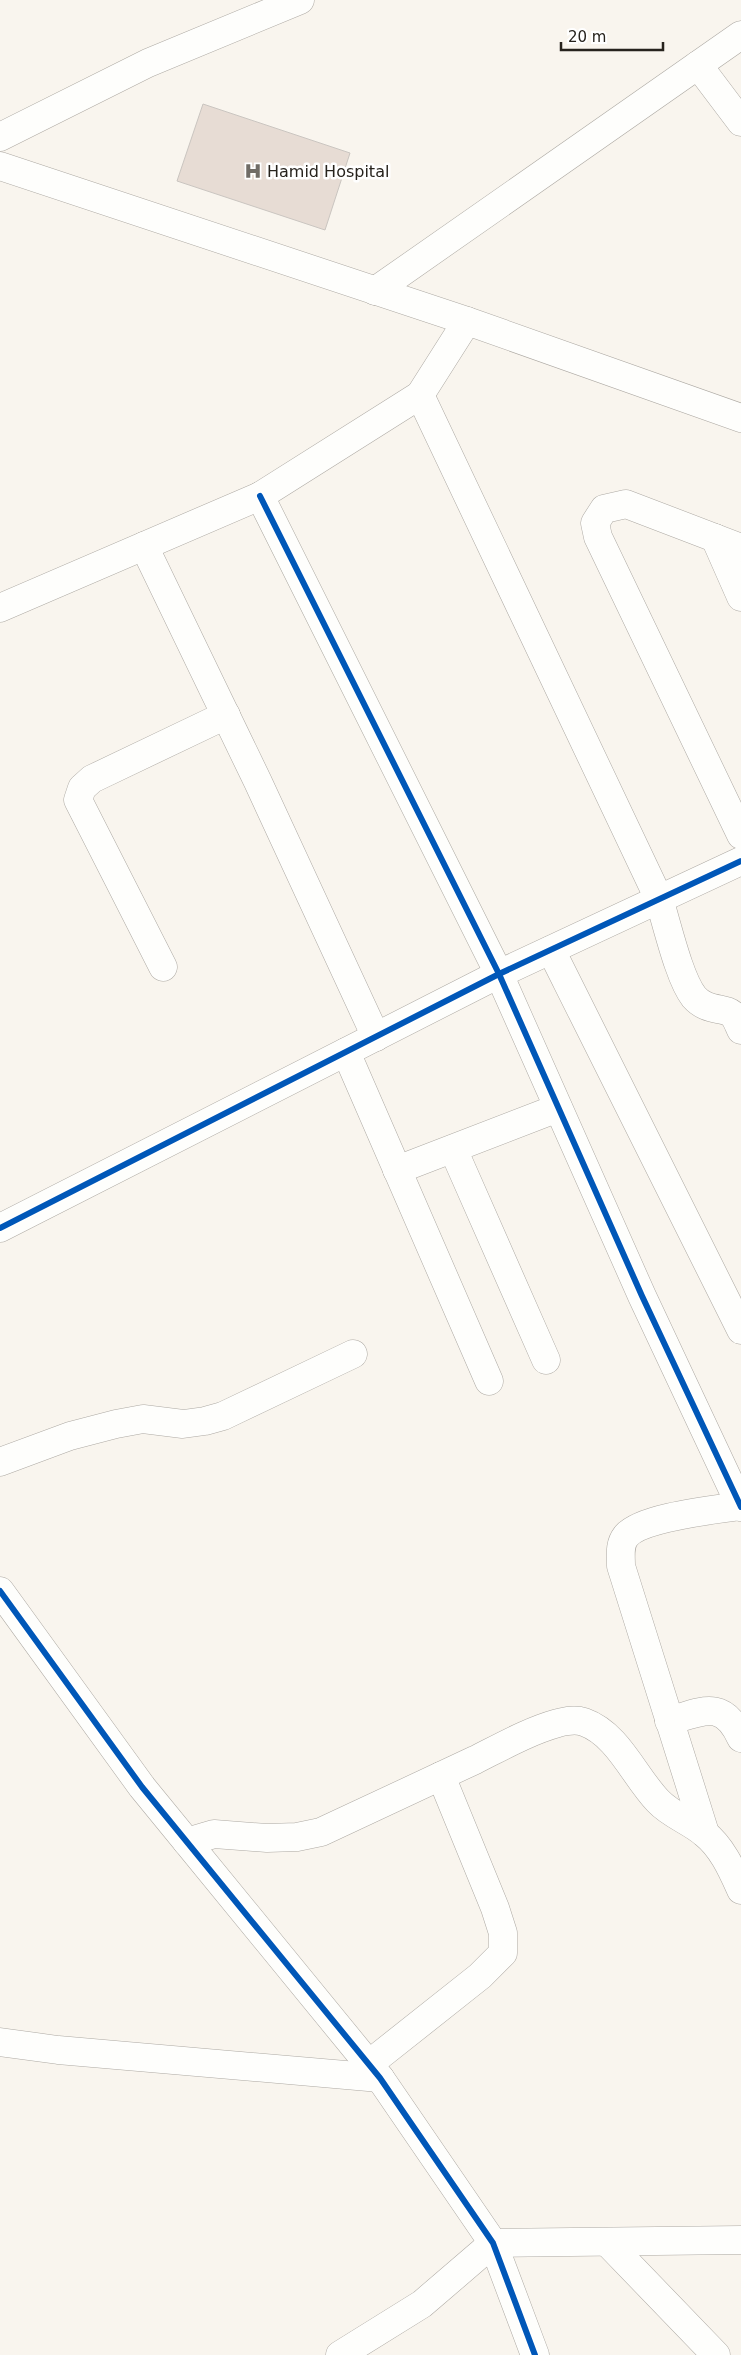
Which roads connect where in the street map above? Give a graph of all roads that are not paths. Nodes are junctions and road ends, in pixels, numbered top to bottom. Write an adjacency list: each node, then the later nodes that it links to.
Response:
1 (300, 0): 5 (street)
2 (741, 35): 3 (street)
3 (698, 65): 4 (street); 7 (street)
4 (741, 122)
5 (0, 137)
6 (0, 166): 7 (street)
7 (375, 290): 8 (street)
8 (467, 321): 9 (street); 10 (street)
9 (420, 395): 11 (street); 20 (street)
10 (741, 418)
11 (260, 496): 13 (street); 23 (street)
12 (715, 538): 14 (street); 15 (street); 18 (street)
13 (144, 546): 16 (street); 17 (street)
14 (741, 548)
15 (741, 597)
16 (0, 608)
17 (226, 716): 22 (street); 25 (street)
18 (741, 835)
19 (741, 861): 20 (street)
20 (659, 899): 21 (street); 24 (street)
21 (551, 950): 23 (street); 31 (street)
22 (163, 967)
23 (499, 974): 25 (street); 27 (street)
24 (741, 1030)
25 (376, 1036): 26 (street)
26 (346, 1052): 29 (street); 30 (street)
27 (558, 1108): 28 (street); 36 (street)
28 (453, 1149): 29 (street); 33 (street)
29 (397, 1170): 34 (street)
30 (0, 1228)
31 (741, 1330)
32 (353, 1354): 35 (street)
33 (546, 1360)
34 (489, 1381)
35 (0, 1462)
36 (741, 1507): 38 (street)
37 (0, 1591): 42 (street)
38 (669, 1722): 39 (street); 41 (street)
39 (741, 1738)
40 (440, 1776): 41 (street); 42 (street); 45 (street)
41 (705, 1833): 43 (street)
42 (187, 1842): 45 (street)
43 (741, 1890)
44 (0, 2042): 45 (street)
45 (375, 2071): 48 (street)
46 (741, 2240): 47 (street)
47 (607, 2242): 48 (street); 51 (street)
48 (493, 2243): 49 (street); 50 (street)
49 (340, 2355)
50 (535, 2355)
51 (716, 2355)

